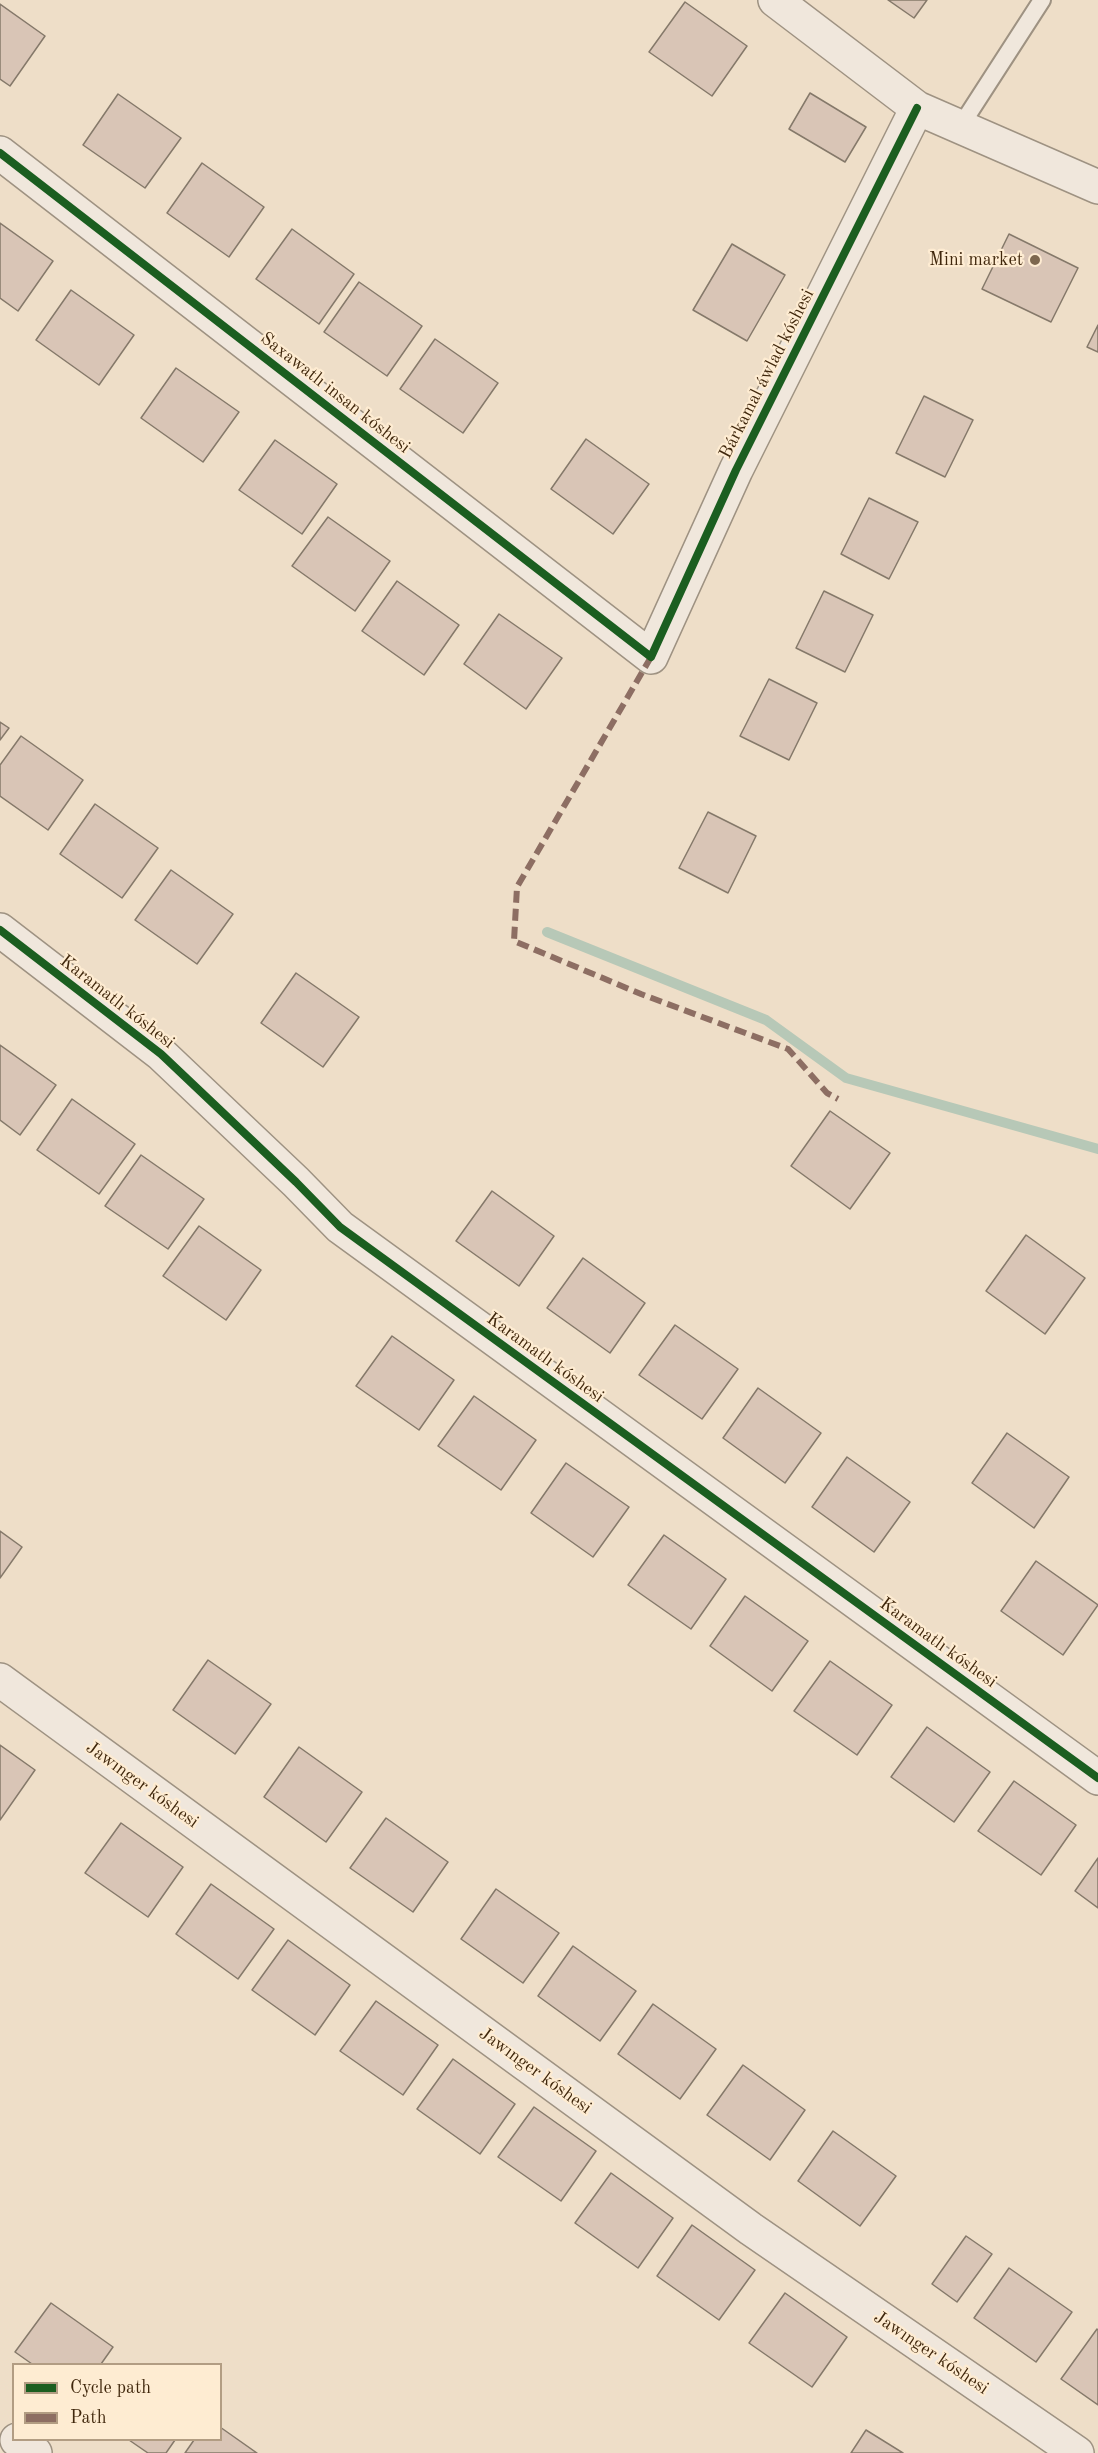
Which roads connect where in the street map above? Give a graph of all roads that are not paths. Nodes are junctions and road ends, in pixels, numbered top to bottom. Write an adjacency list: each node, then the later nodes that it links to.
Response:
1 (775, 0): 3 (street)
2 (1042, 0): 4 (lane)
3 (917, 108): 4 (street); 7 (street, Bárkamal áwlad kóshesi)
4 (960, 127): 6 (street)
5 (0, 153): 7 (street, Saxawatlı insan kóshesi)
6 (1098, 187)
7 (651, 657)
8 (0, 930): 10 (street, Karamatlı kóshesi)
9 (0, 1680): 13 (street, Jawınger kóshesi)
10 (1098, 1778)
11 (19, 2441): 12 (street)
12 (35, 2453)
13 (1077, 2453)

